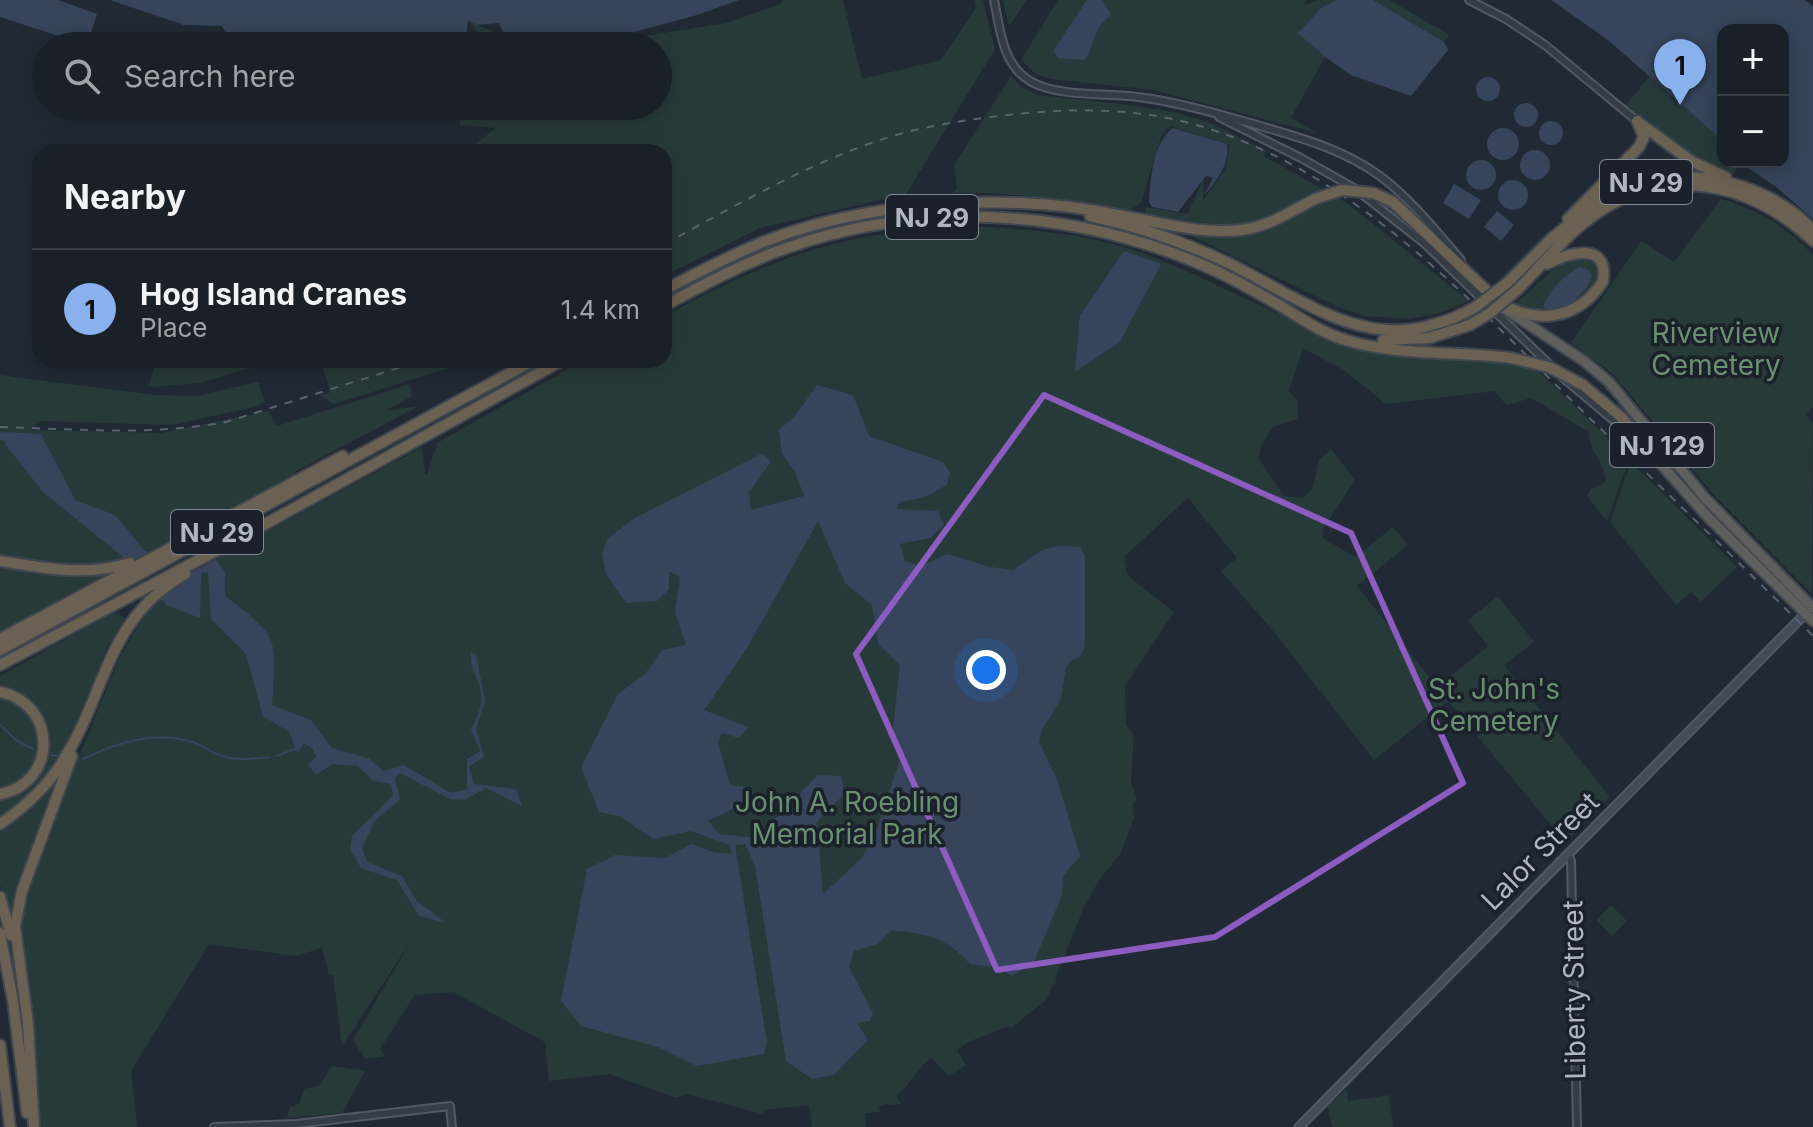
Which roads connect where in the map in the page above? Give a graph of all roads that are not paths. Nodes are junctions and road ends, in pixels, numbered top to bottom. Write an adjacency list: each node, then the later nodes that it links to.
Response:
1 (994, 0): 3 (street, NJ 129)
2 (1469, 0): 4 (street)
3 (1204, 111): 13 (street, NJ 129); 18 (street, NJ 129)
4 (1637, 121): 5 (highway); 8 (highway)
5 (1759, 192): 7 (highway, NJ 29); 8 (highway, NJ 29)
6 (973, 203): 11 (highway, NJ 29); 12 (highway, NJ 29, bridge); 13 (highway, bridge)
7 (1813, 230)
8 (1549, 241): 12 (highway, NJ 29)
9 (1813, 241): 10 (highway, NJ 29)
10 (1539, 269): 12 (highway, NJ 29); 13 (highway)
11 (672, 286)
12 (1511, 288): 15 (highway, NJ 29, bridge)
13 (1493, 297): 24 (highway, NJ 129)
14 (672, 302): 15 (highway, NJ 29)
15 (1276, 303): 18 (highway, bridge)
16 (519, 368): 19 (highway)
17 (548, 368): 20 (highway)
18 (1658, 461): 24 (highway, NJ 129)
19 (307, 478): 22 (highway, NJ 29); 22 (highway)
20 (320, 493): 27 (highway, NJ 29); 29 (highway)
21 (0, 561): 22 (highway)
22 (121, 574): 23 (highway)
23 (82, 599): 25 (highway); 26 (highway)
24 (1811, 611): 32 (main road, Lalor Street)
25 (0, 639)
26 (0, 650)
27 (0, 665)
28 (0, 692): 30 (highway)
29 (90, 703): 31 (highway); 35 (highway)
30 (0, 794)
31 (0, 824)
32 (1568, 854): 43 (main road, Lalor Street); 44 (street, Liberty Street)
33 (0, 897): 35 (highway)
34 (0, 933): 40 (highway)
35 (20, 972): 40 (highway)
36 (0, 1045): 38 (highway)
37 (0, 1063): 38 (highway)
38 (5, 1085): 39 (highway)
39 (10, 1127)
40 (32, 1127)
41 (214, 1127): 42 (street)
42 (452, 1127)
43 (1299, 1127)
44 (1577, 1127)

